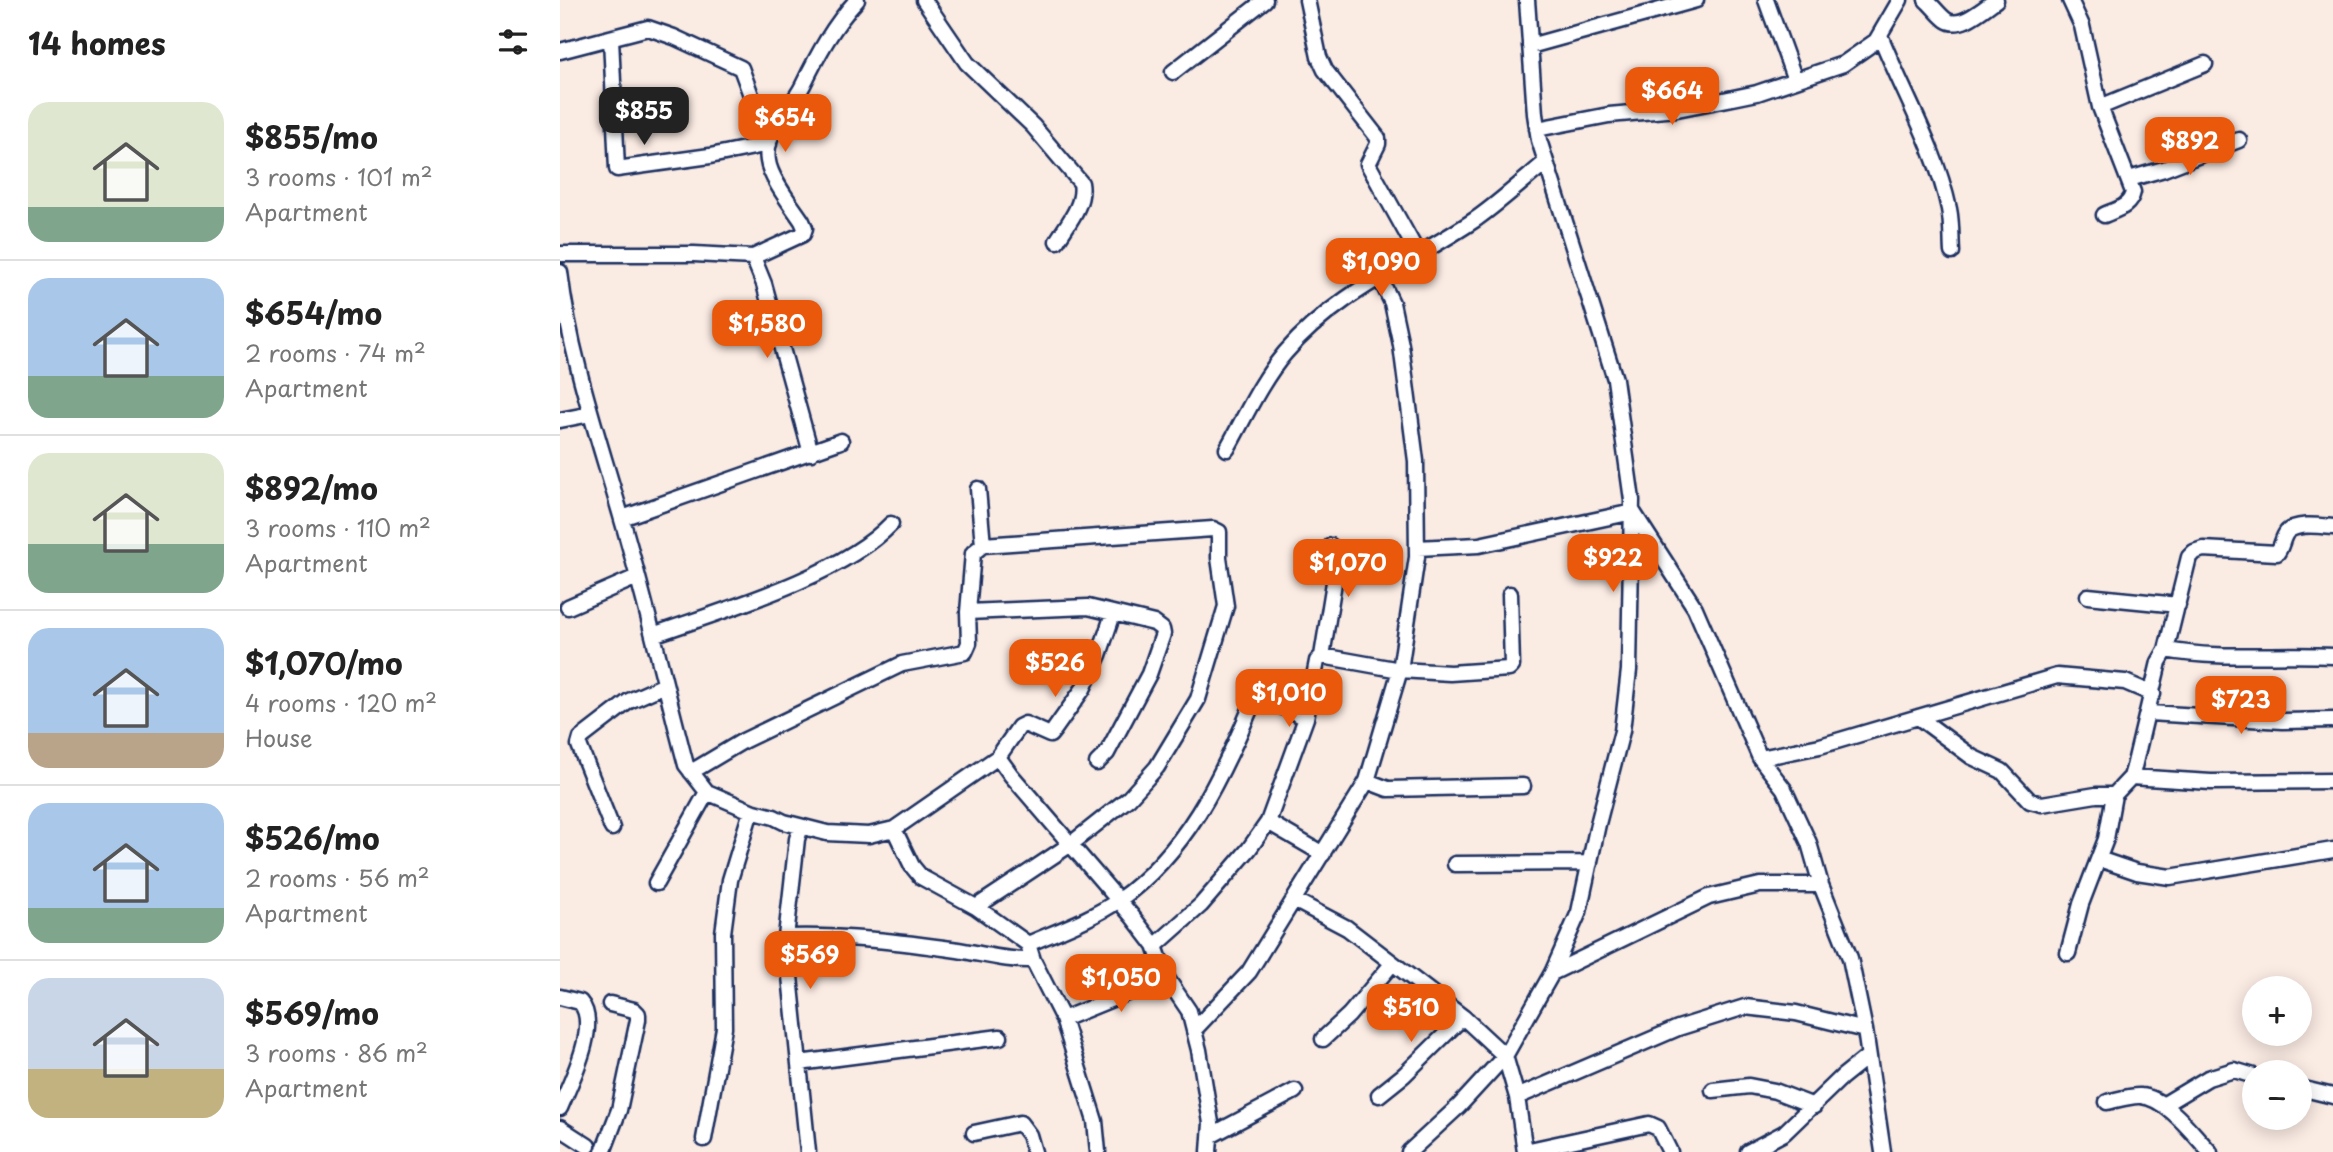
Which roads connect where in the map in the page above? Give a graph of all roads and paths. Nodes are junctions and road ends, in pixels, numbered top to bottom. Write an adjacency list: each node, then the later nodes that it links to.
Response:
1 (857, 0): 22 (street)
2 (924, 0): 26 (street)
3 (1265, 0): 17 (street)
4 (1307, 0): 29 (street)
5 (1527, 0): 14 (street)
6 (1696, 0): 14 (street)
7 (1766, 0): 18 (street)
8 (1900, 0): 12 (street)
9 (1926, 0): 10 (street)
10 (1996, 0)
11 (2070, 0): 19 (street)
12 (1880, 35): 18 (street); 27 (street)
13 (611, 38): 15 (street); 22 (street); 22 (street)
14 (1530, 46): 20 (street)
15 (560, 51)
16 (2205, 64): 19 (street)
17 (1173, 72)
18 (1795, 80): 20 (street)
19 (2100, 107): 24 (street)
20 (1537, 129): 23 (street)
21 (2239, 140): 24 (street)
22 (769, 144): 30 (street)
23 (1546, 162): 29 (street); 39 (street)
24 (2129, 179): 25 (street)
25 (2104, 215)
26 (1057, 240)
27 (1952, 252)
28 (560, 254): 30 (street)
29 (1418, 254): 32 (street)
30 (753, 257): 37 (street)
31 (560, 272): 33 (street)
32 (1380, 278): 36 (street); 45 (street)
33 (591, 414): 34 (street); 40 (street)
34 (560, 420)
35 (841, 442): 37 (street)
36 (1227, 449)
37 (811, 453): 40 (street)
38 (978, 489): 43 (street)
39 (1633, 512): 45 (street); 65 (street); 83 (street)
40 (622, 518): 46 (street)
41 (891, 524): 53 (street)
42 (2333, 527): 49 (street)
43 (984, 545): 51 (street); 79 (street)
44 (1331, 546): 55 (street)
45 (1417, 548): 57 (street)
46 (638, 577): 50 (street); 53 (street)
47 (1510, 594): 57 (street)
48 (2088, 596): 49 (street)
49 (2178, 605): 54 (street)
50 (568, 607)
51 (968, 612): 52 (street); 67 (street)
52 (1113, 614): 64 (street); 66 (street)
53 (653, 635): 58 (street)
54 (2166, 650): 56 (street); 59 (street)
55 (1322, 656): 57 (street); 62 (street)
56 (2333, 656)
57 (1401, 670): 69 (street)
58 (665, 685): 67 (street); 77 (street)
59 (2153, 694): 60 (street); 61 (street)
60 (2149, 712): 63 (street); 68 (street)
61 (1918, 717): 65 (street); 73 (street)
62 (1306, 718): 75 (street); 87 (street)
63 (2333, 720)
64 (998, 757): 78 (street); 79 (street)
65 (1760, 758): 86 (street)
66 (1097, 763)
67 (691, 772): 72 (street)
68 (2131, 777): 70 (street); 73 (street)
69 (1367, 781): 71 (street); 81 (street)
70 (2333, 781)
71 (1523, 786)
72 (707, 792): 74 (street); 85 (street)
73 (2114, 795): 82 (street)
74 (751, 811): 76 (street); 123 (street)
75 (1268, 822): 81 (street); 92 (street)
76 (801, 827): 78 (street); 90 (street)
77 (612, 828)
78 (894, 829): 89 (street)
79 (1071, 844): 87 (street); 89 (street)
80 (2333, 850): 82 (street)
81 (1323, 854): 88 (street)
82 (2099, 859): 93 (street)
83 (1590, 863): 84 (street); 96 (street)
84 (1455, 864)
85 (656, 883)
86 (1821, 886): 96 (street); 103 (street)
87 (1118, 900): 91 (street); 92 (street)
88 (1294, 900): 95 (street); 102 (street)
89 (976, 907): 91 (street)
90 (786, 937): 94 (street); 108 (street)
91 (1028, 944): 94 (street)
92 (1154, 946): 97 (street)
93 (2068, 953)
94 (1033, 960): 101 (street)
95 (1392, 964): 100 (street); 105 (street)
96 (1552, 973): 106 (street)
97 (1166, 977): 101 (street); 102 (street)
98 (560, 997): 119 (street)
99 (610, 1004): 124 (street)
100 (1462, 1017): 106 (street); 113 (street)
101 (1063, 1019): 127 (street)
102 (1195, 1029): 122 (street)
103 (1865, 1030): 107 (street); 115 (street)
104 (1000, 1037): 108 (street)
105 (1323, 1039)
106 (1505, 1056): 115 (street); 129 (street)
107 (1867, 1057): 118 (street); 133 (street)
108 (799, 1063): 125 (street)
109 (2242, 1072): 117 (street)
110 (1713, 1090): 118 (street)
111 (1295, 1091): 122 (street)
112 (2312, 1091): 114 (street)
113 (1379, 1094)
114 (2333, 1096)
115 (1517, 1097): 130 (street)
116 (2107, 1102): 117 (street)
117 (2163, 1105): 134 (street)
118 (1814, 1106): 132 (street)
119 (560, 1108)
120 (560, 1128): 124 (street)
121 (974, 1133): 126 (street)
122 (1212, 1135): 128 (street)
123 (704, 1139)
124 (592, 1150)
125 (808, 1152)
126 (1034, 1152)
127 (1098, 1152)
128 (1209, 1152)
129 (1409, 1152)
130 (1525, 1152): 131 (street)
131 (1670, 1152)
132 (1748, 1152)
133 (1883, 1152)
134 (2210, 1152)

